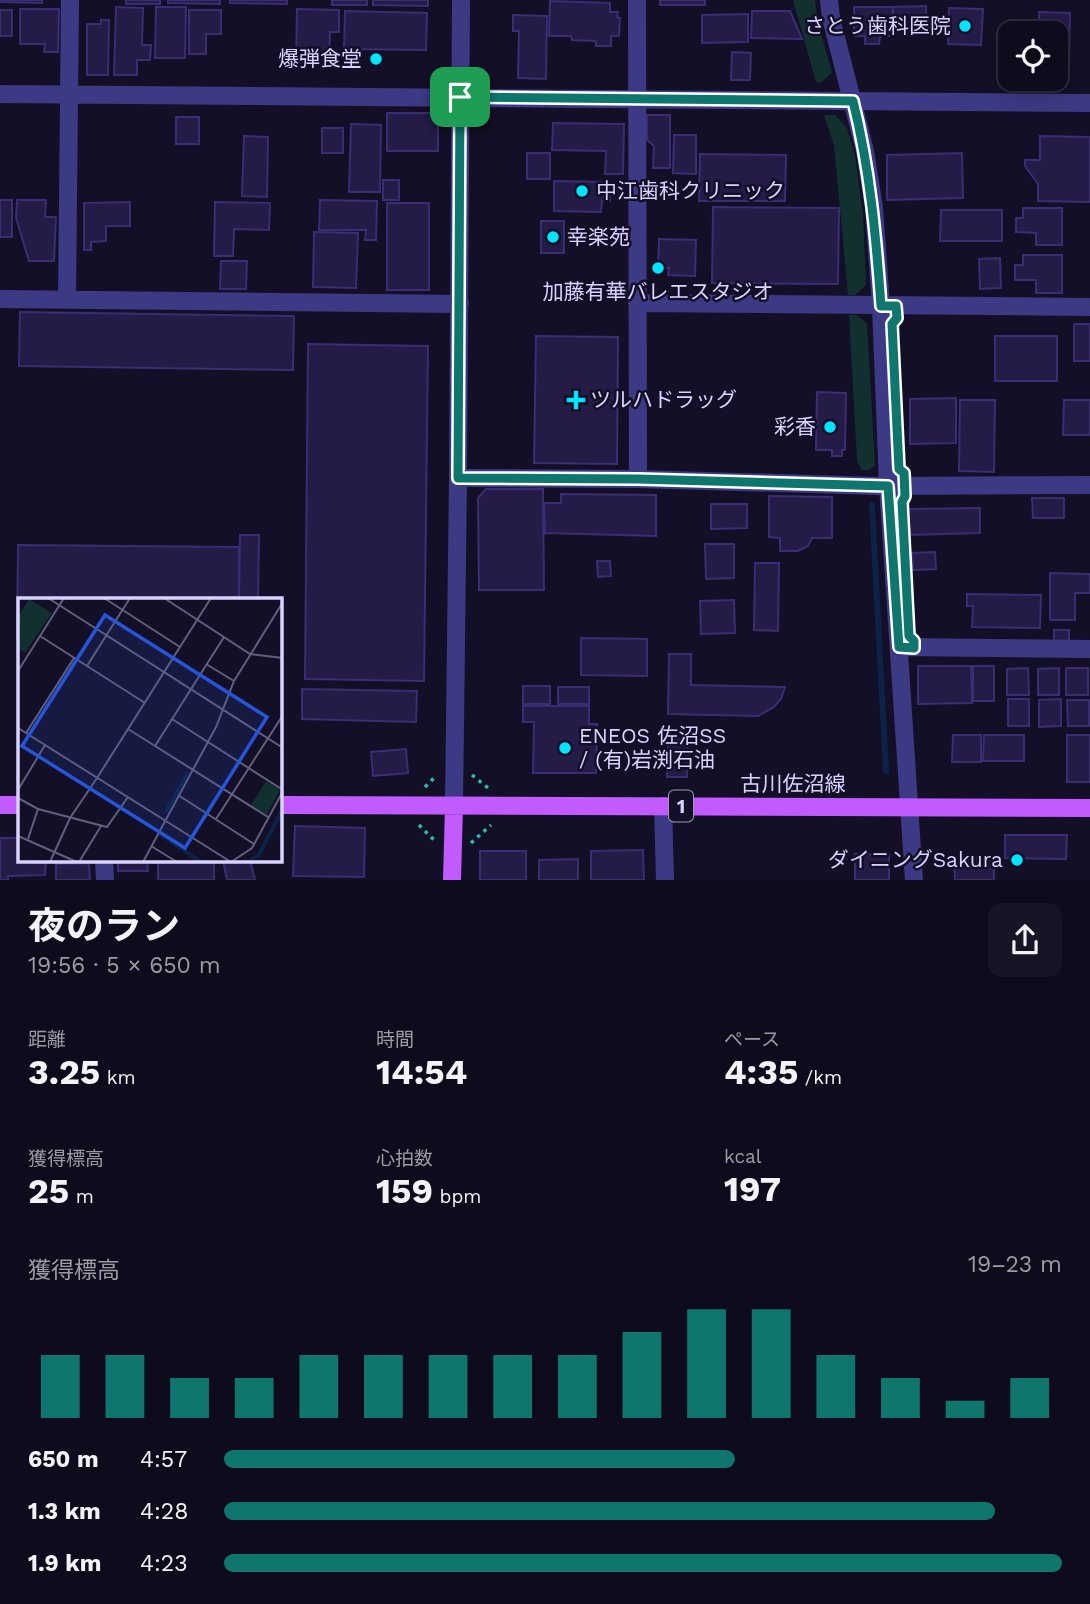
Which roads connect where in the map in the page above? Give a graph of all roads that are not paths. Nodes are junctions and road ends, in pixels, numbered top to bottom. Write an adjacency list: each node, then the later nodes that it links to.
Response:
1 (70, 0): 6 (street)
2 (461, 0): 7 (street)
3 (636, 0): 8 (street)
4 (829, 0): 9 (street)
5 (0, 94): 6 (street)
6 (69, 94): 7 (street); 12 (street)
7 (460, 97): 8 (street); 14 (street)
8 (635, 100): 9 (street); 13 (street)
9 (853, 101): 10 (street); 15 (street)
10 (1090, 103)
11 (0, 299): 12 (street)
12 (67, 299): 14 (street)
13 (638, 303): 15 (street); 18 (street)
14 (460, 304): 17 (street)
15 (881, 306): 16 (street); 20 (street)
16 (1090, 307)
17 (458, 478): 18 (street); 26 (street)
18 (638, 479): 20 (street)
19 (1090, 485): 20 (street)
20 (888, 486): 21 (street)
21 (899, 647): 22 (street); 28 (street)
22 (1090, 649)
23 (0, 805): 24 (main road)
24 (18, 805)
25 (282, 805): 26 (main road, 古川佐沼線 / 1)
26 (454, 806): 27 (main road, 古川佐沼線 / 1); 32 (main road)
27 (663, 806): 28 (main road, 古川佐沼線 / 1); 33 (street)
28 (909, 807): 29 (main road, 古川佐沼線 / 1); 34 (street)
29 (1090, 808)
30 (104, 862): 31 (street)
31 (105, 880)
32 (452, 880)
33 (665, 880)
34 (914, 880)

